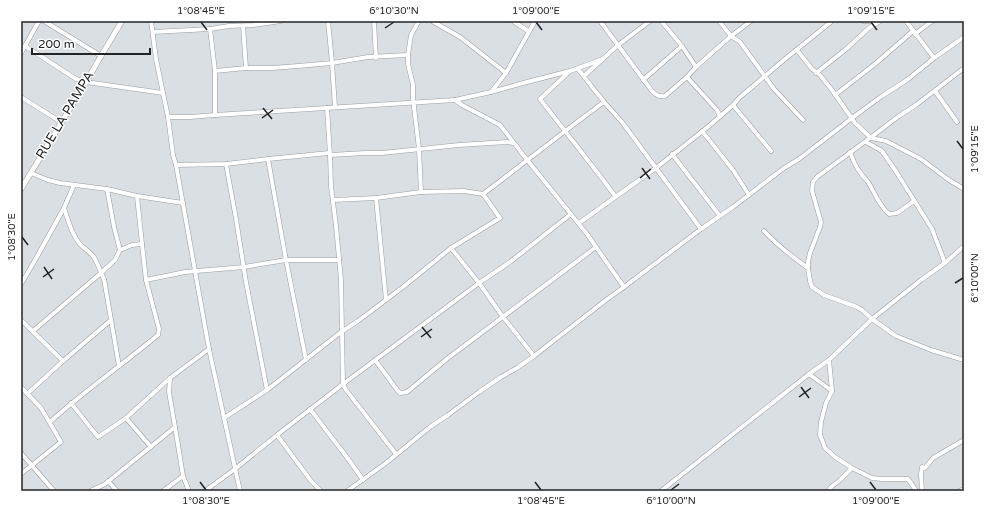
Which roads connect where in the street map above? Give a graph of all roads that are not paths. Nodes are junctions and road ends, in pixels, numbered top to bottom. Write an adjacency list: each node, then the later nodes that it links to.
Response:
1 (40, 21): 30 (street)
2 (44, 21): 36 (street)
3 (122, 21): 36 (street, RUE LA PAMPA)
4 (151, 21): 26 (street)
5 (281, 21): 22 (street)
6 (328, 21): 40 (street)
7 (374, 21): 37 (street)
8 (419, 21): 35 (street)
9 (432, 21): 48 (street)
10 (513, 21): 25 (street)
11 (535, 21): 25 (street)
12 (600, 21): 31 (street)
13 (650, 21): 31 (street)
14 (661, 21): 32 (street)
15 (719, 21): 28 (street)
16 (751, 21): 28 (street)
17 (832, 21): 33 (street)
18 (863, 21): 19 (street); 23 (street)
19 (880, 21): 23 (street)
20 (906, 21): 27 (street)
21 (932, 21): 27 (street)
22 (243, 26): 24 (street); 42 (street)
23 (869, 28): 47 (street)
24 (210, 29): 26 (street); 45 (street)
25 (528, 31): 48 (street)
26 (153, 32): 56 (street)
27 (914, 32): 39 (street); 57 (street)
28 (731, 36): 41 (street); 51 (street)
29 (964, 37): 39 (street)
30 (25, 46): 34 (street); 53 (street)
31 (617, 46): 38 (street); 52 (street)
32 (682, 46): 41 (street); 52 (street)
33 (797, 50): 47 (street); 51 (street)
34 (21, 53)
35 (408, 55): 37 (street); 60 (street)
36 (101, 56): 53 (street, RUE LA PAMPA)
37 (376, 58): 40 (street)
38 (603, 58): 44 (street); 49 (street)
39 (934, 58): 68 (street)
40 (332, 63): 42 (street); 63 (street)
41 (696, 67): 50 (street)
42 (246, 68): 45 (street)
43 (964, 68): 54 (street)
44 (578, 69): 46 (street); 49 (street)
45 (214, 71): 65 (street)
46 (570, 71): 55 (street); 72 (street)
47 (816, 72): 57 (street)
48 (506, 73): 55 (street)
49 (584, 76): 61 (street)
50 (687, 77): 52 (street); 66 (street)
51 (764, 77): 62 (street); 69 (street)
52 (644, 80)
53 (86, 82): 56 (street); 70 (street, RUE LA PAMPA)
54 (935, 91): 71 (street); 74 (street)
55 (491, 92): 59 (street)
56 (163, 93): 67 (street)
57 (835, 96): 68 (street)
58 (21, 97): 70 (street)
59 (455, 100): 60 (street); 76 (street)
60 (414, 102): 63 (street); 77 (street)
61 (604, 102): 72 (street); 86 (street)
62 (733, 105): 66 (street); 78 (street)
63 (335, 107): 64 (street)
64 (327, 108): 65 (street); 80 (street)
65 (215, 114): 67 (street)
66 (720, 116): 73 (street)
67 (168, 117): 85 (street)
68 (852, 118): 74 (street); 94 (street)
69 (803, 120)
70 (61, 122): 87 (street, RUE LA PAMPA)
71 (957, 122)
72 (565, 130): 83 (street); 96 (street)
73 (702, 131): 81 (street); 94 (street)
74 (871, 138): 75 (street); 91 (street)
75 (866, 142): 79 (street); 99 (street)
76 (513, 143): 77 (street); 83 (street)
77 (418, 149): 80 (street); 92 (street)
78 (770, 151)
79 (850, 152): 99 (street); 116 (street)
80 (330, 154): 82 (street); 98 (street)
81 (672, 154): 86 (street); 103 (street)
82 (268, 159): 84 (street); 112 (street)
83 (528, 161): 93 (street); 102 (street)
84 (226, 164): 85 (street); 115 (street)
85 (176, 165): 100 (street)
86 (656, 168): 96 (street); 105 (street)
87 (31, 173): 88 (street); 89 (street, RUE LA PAMPA)
88 (74, 185): 90 (street); 101 (street)
89 (21, 189)
90 (107, 189): 95 (street); 111 (street)
91 (964, 189)
92 (421, 192): 93 (street); 97 (street)
93 (482, 194): 110 (street)
94 (749, 195): 103 (street)
95 (138, 196): 100 (street); 107 (street)
96 (615, 196): 104 (street)
97 (376, 198): 98 (street); 123 (street)
98 (333, 200): 113 (street)
99 (914, 201): 114 (street)
100 (183, 203): 117 (street)
101 (64, 208): 118 (street); 121 (street)
102 (571, 214): 104 (street); 120 (street)
103 (720, 216): 105 (street)
104 (579, 223): 109 (street)
105 (701, 229): 122 (street)
106 (764, 231): 116 (street)
107 (142, 244): 111 (street); 119 (street)
108 (964, 246): 114 (street)
109 (596, 247): 122 (street); 124 (street)
110 (451, 248): 120 (street); 123 (street)
111 (120, 250): 118 (street)
112 (286, 260): 113 (street); 115 (street); 132 (street)
113 (339, 260): 129 (street)
114 (945, 263): 125 (street)
115 (244, 267): 117 (street); 142 (street)
116 (808, 268): 125 (street)
117 (195, 271): 119 (street); 130 (street)
118 (101, 273): 127 (street); 128 (street)
119 (146, 280): 137 (street)
120 (480, 283): 124 (street); 133 (street)
121 (21, 284)
122 (624, 287): 131 (street)
123 (386, 300): 129 (street)
124 (503, 317): 131 (street); 133 (street)
125 (872, 319): 134 (street); 135 (street)
126 (21, 320): 128 (street)
127 (112, 320): 136 (street); 137 (street)
128 (33, 331): 136 (street)
129 (341, 332): 132 (street); 140 (street)
130 (208, 349): 139 (street); 148 (street)
131 (534, 356): 155 (street)
132 (306, 360): 142 (street)
133 (375, 360): 140 (street)
134 (828, 360): 138 (street); 143 (street)
135 (964, 360)
136 (63, 361): 144 (street)
137 (119, 366): 145 (street)
138 (809, 374): 143 (street); 174 (street)
139 (170, 378): 147 (street); 150 (street)
140 (343, 384): 146 (street); 155 (street)
141 (21, 387): 144 (street)
142 (267, 390): 148 (street)
143 (832, 391): 157 (street)
144 (27, 394): 149 (street)
145 (71, 404): 147 (street); 149 (street)
146 (310, 409): 151 (street); 161 (street)
147 (126, 418): 153 (street)
148 (224, 418): 158 (street)
149 (50, 422): 156 (street)
150 (175, 427): 153 (street); 160 (street)
151 (277, 435): 158 (street); 172 (street)
152 (964, 440): 177 (street)
153 (151, 447): 162 (street)
154 (21, 453): 156 (street)
155 (396, 454): 161 (street)
156 (32, 466): 159 (street); 165 (street)
157 (852, 468): 163 (street); 175 (street)
158 (235, 469): 170 (street); 171 (street)
159 (21, 474)
160 (183, 476): 168 (street); 169 (street)
161 (363, 480): 173 (street)
162 (108, 481): 166 (street); 167 (street)
163 (913, 486): 176 (street); 177 (street)
164 (964, 489): 178 (street)
165 (54, 491)
166 (90, 491)
167 (117, 491)
168 (163, 491)
169 (188, 491)
170 (205, 491)
171 (240, 491)
172 (322, 491)
173 (347, 491)
174 (661, 491)
175 (829, 491)
176 (916, 491)
177 (921, 491)
178 (959, 491)

